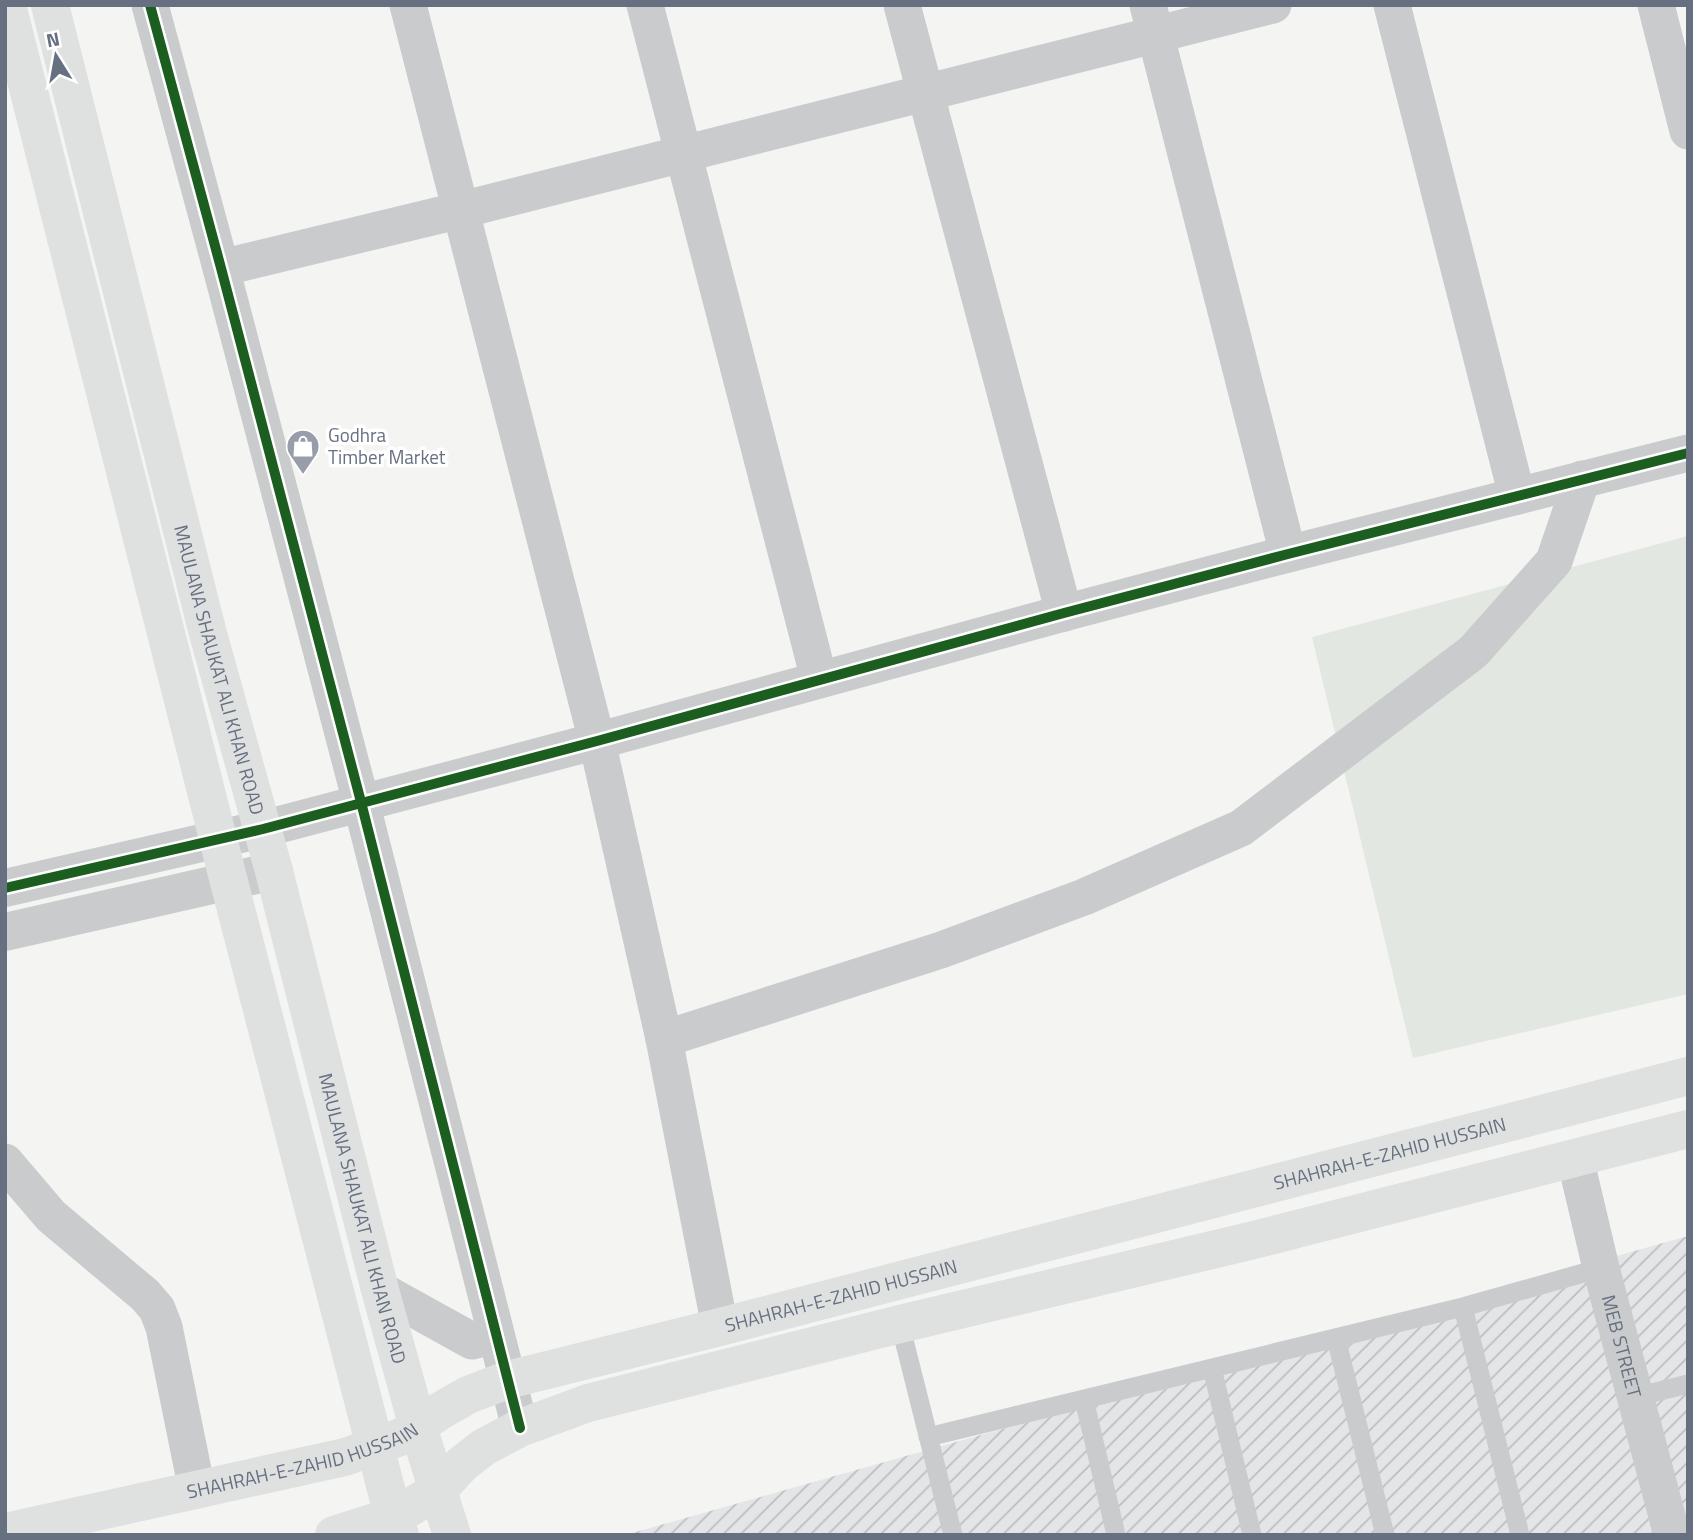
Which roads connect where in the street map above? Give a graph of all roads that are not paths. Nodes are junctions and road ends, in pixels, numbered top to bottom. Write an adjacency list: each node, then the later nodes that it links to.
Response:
1 (7, 5): 25 (main road)
2 (50, 5): 24 (main road, MAULANA SHAUKAT ALI KHAN ROAD)
3 (150, 5): 15 (street)
4 (408, 5): 14 (street)
5 (645, 5): 13 (street)
6 (902, 5): 11 (street)
7 (1273, 5): 10 (street)
8 (1392, 5): 18 (street)
9 (1656, 5): 12 (street)
10 (1152, 20): 11 (street); 19 (street)
11 (926, 93): 13 (street); 20 (street)
12 (1688, 131)
13 (684, 154): 14 (street); 21 (street)
14 (461, 211): 15 (street); 22 (street)
15 (221, 268): 23 (street)
16 (1688, 453): 17 (street)
17 (1582, 479): 18 (street); 30 (street)
18 (1517, 496): 19 (street)
19 (1288, 554): 20 (street)
20 (1064, 613): 21 (street)
21 (819, 679): 22 (street)
22 (597, 741): 23 (street); 30 (street)
23 (361, 802): 24 (street); 40 (street)
24 (263, 829): 25 (street); 26 (main road, MAULANA SHAUKAT ALI KHAN ROAD)
25 (218, 838): 27 (main road); 28 (street)
26 (274, 871): 27 (street); 36 (main road, MAULANA SHAUKAT ALI KHAN ROAD)
27 (229, 882): 29 (street); 50 (main road)
28 (5, 888)
29 (5, 932)
30 (664, 1039): 39 (street)
31 (1688, 1076): 39 (main road, SHAHRAH-E-ZAHID HUSSAIN)
32 (1688, 1129): 33 (main road, SHAHRAH-E-ZAHID HUSSAIN)
33 (1575, 1158): 35 (street, MEB STREET); 38 (main road, SHAHRAH-E-ZAHID HUSSAIN)
34 (5, 1162): 51 (street)
35 (1601, 1268): 37 (lane); 45 (street, MEB STREET)
36 (380, 1290): 40 (street); 47 (main road, MAULANA SHAUKAT ALI KHAN ROAD)
37 (1463, 1307): 41 (lane); 61 (lane)
38 (900, 1324): 48 (main road, SHAHRAH-E-ZAHID HUSSAIN); 49 (lane)
39 (720, 1327): 43 (main road, SHAHRAH-E-ZAHID HUSSAIN)
40 (496, 1335): 43 (street)
41 (1336, 1338): 42 (lane); 60 (lane)
42 (1212, 1368): 46 (lane); 59 (lane)
43 (507, 1380): 47 (main road, SHAHRAH-E-ZAHID HUSSAIN); 48 (street)
44 (1688, 1384): 45 (lane)
45 (1636, 1397): 62 (street, MEB STREET)
46 (1084, 1399): 49 (lane); 58 (lane)
47 (418, 1427): 50 (main road, SHAHRAH-E-ZAHID HUSSAIN); 52 (main road, MAULANA SHAUKAT ALI KHAN ROAD)
48 (520, 1428): 52 (main road, SHAHRAH-E-ZAHID HUSSAIN)
49 (928, 1437): 57 (lane)
50 (376, 1447): 51 (main road, SHAHRAH-E-ZAHID HUSSAIN); 53 (main road)
51 (197, 1490): 54 (main road, SHAHRAH-E-ZAHID HUSSAIN)
52 (438, 1490): 53 (main road, SHAHRAH-E-ZAHID HUSSAIN); 56 (main road, MAULANA SHAUKAT ALI KHAN ROAD)
53 (396, 1525): 55 (main road, SHAHRAH-E-ZAHID HUSSAIN)
54 (5, 1532)
55 (334, 1535)
56 (452, 1535)
57 (953, 1535)
58 (1116, 1535)
59 (1252, 1535)
60 (1385, 1535)
61 (1520, 1535)
62 (1672, 1535)

